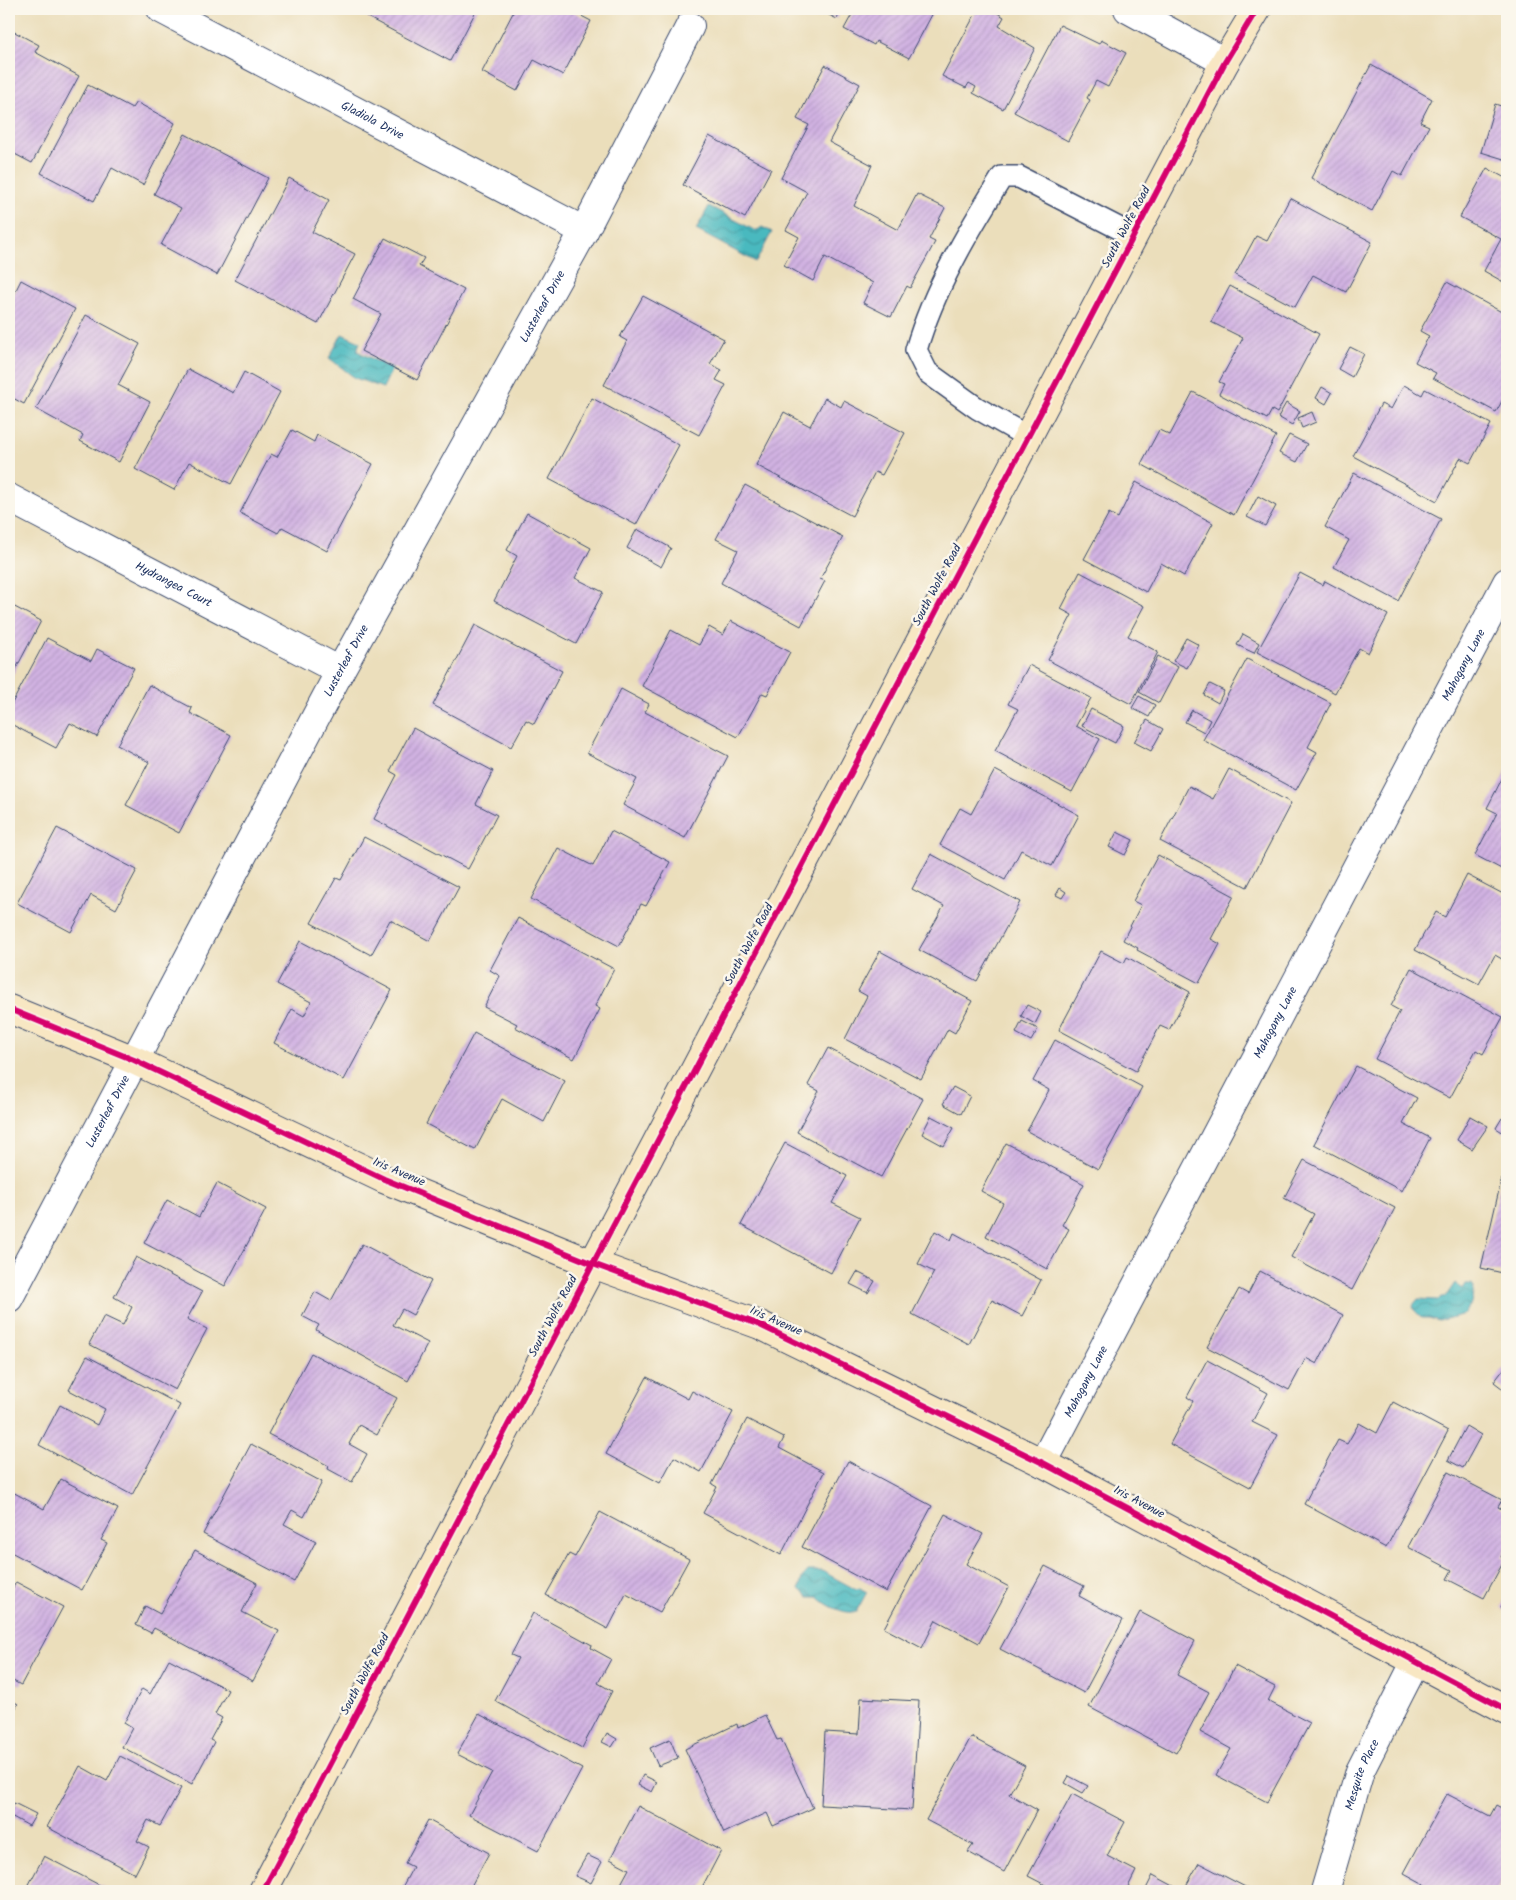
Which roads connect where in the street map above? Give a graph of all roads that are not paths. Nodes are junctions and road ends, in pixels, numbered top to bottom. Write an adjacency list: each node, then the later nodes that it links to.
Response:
1 (161, 9): 6 (street, Gladiola Drive)
2 (1128, 9): 5 (street)
3 (1257, 9): 5 (main road, South Wolfe Road)
4 (690, 26): 6 (street, Lusterleaf Drive)
5 (1225, 62): 7 (main road, South Wolfe Road)
6 (584, 232): 11 (street, Lusterleaf Drive)
7 (1134, 236): 8 (main road, South Wolfe Road); 8 (lane)
8 (1028, 437): 14 (main road, South Wolfe Road)
9 (9, 498): 11 (street, Hydrangea Court)
10 (1507, 582): 16 (street, Mahogany Lane)
11 (340, 672): 13 (street, Lusterleaf Drive)
12 (9, 1009): 13 (main road, Iris Avenue)
13 (134, 1060): 14 (main road, Iris Avenue); 15 (street, Lusterleaf Drive)
14 (593, 1264): 16 (main road, Iris Avenue); 19 (main road, South Wolfe Road)
15 (9, 1298)
16 (1043, 1464): 17 (main road, Iris Avenue)
17 (1415, 1663): 18 (main road, Iris Avenue); 20 (street, Mesquite Place)
18 (1507, 1710)
19 (263, 1891)
20 (1325, 1891)

